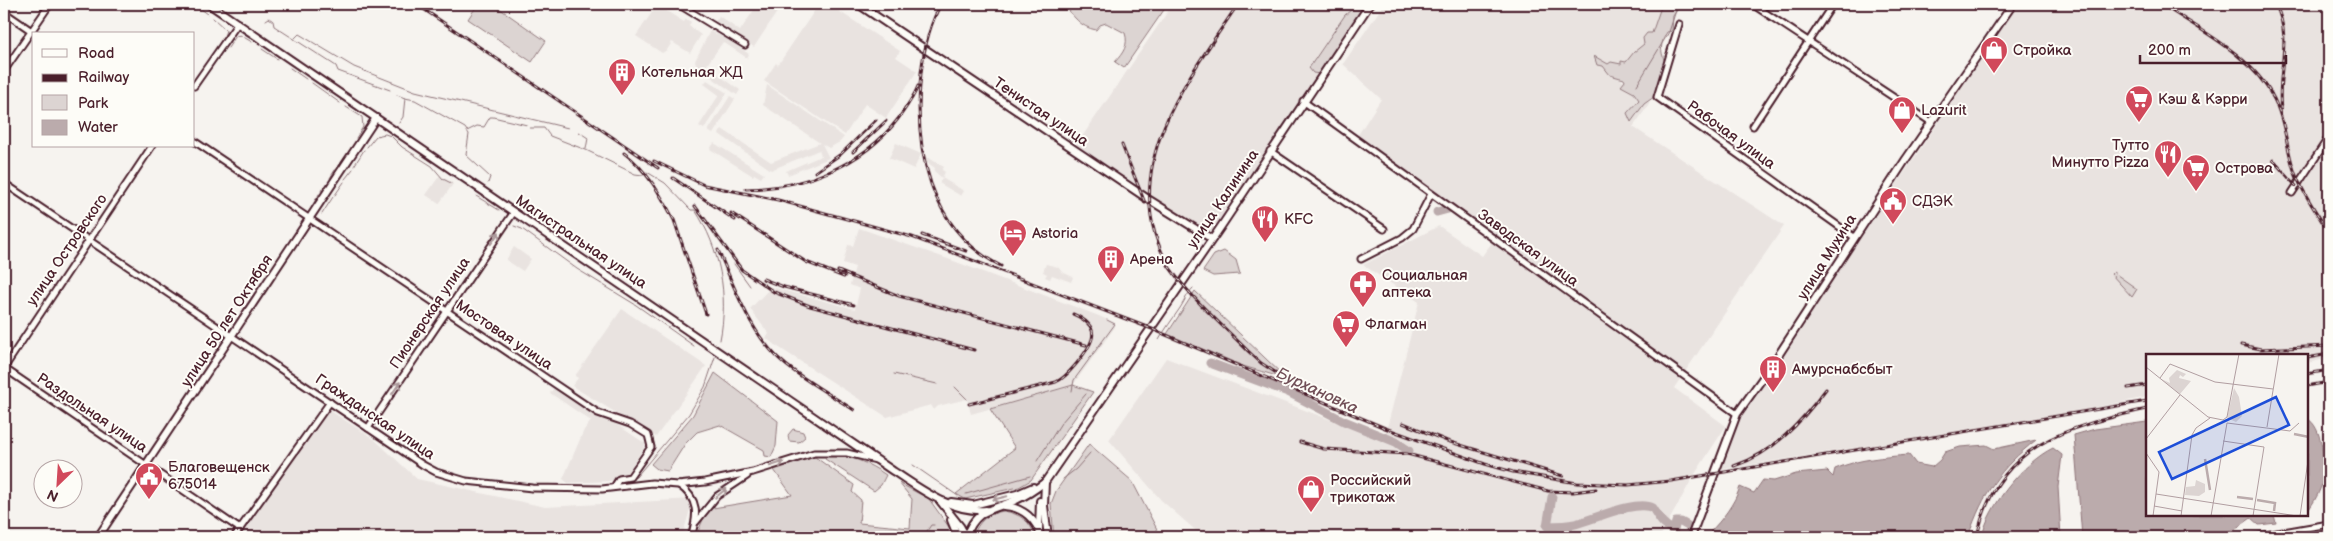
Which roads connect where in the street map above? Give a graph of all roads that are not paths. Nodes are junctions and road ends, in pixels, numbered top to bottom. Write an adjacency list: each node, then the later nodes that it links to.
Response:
1 (50, 4): 12 (street)
2 (209, 4): 10 (main road, Магистральная улица)
3 (678, 4): 15 (street)
4 (1370, 4): 18 (main road, улица Калинина)
5 (1752, 4): 14 (street)
6 (1833, 4): 14 (street)
7 (2013, 4): 20 (main road, улица Мухина)
8 (862, 5): 33 (main road, Тенистая улица)
9 (4, 12): 12 (street)
10 (238, 24): 17 (street); 19 (main road, Магистральная улица)
11 (1679, 24): 32 (street, Рабочая улица)
12 (34, 32)
13 (32, 35): 16 (street)
14 (1808, 41): 20 (street); 21 (street)
15 (745, 45)
16 (4, 71)
17 (195, 85)
18 (1303, 101): 25 (main road, улица Калинина); 28 (street, Заводская улица)
19 (376, 118): 29 (main road, Магистральная улица); 30 (main road, улица 50 лет Октября)
20 (1931, 122): 32 (main road, улица Мухина)
21 (1753, 126)
22 (2329, 137): 27 (street)
23 (195, 141): 30 (street, Мостовая улица)
24 (151, 148): 34 (street, улица Островского)
25 (1270, 151): 31 (street); 33 (main road, улица Калинина)
26 (4, 183): 34 (street, Гражданская улица)
27 (2292, 193)
28 (1432, 194): 35 (street); 40 (street, Заводская улица)
29 (514, 212): 36 (street, Пионерская улица, one-way to 29); 42 (main road, Магистральная улица)
30 (309, 219): 36 (street, Мостовая улица); 37 (main road, улица 50 лет Октября)
31 (1384, 229)
32 (1854, 237): 40 (main road, улица Мухина)
33 (1212, 239): 45 (main road, улица Калинина)
34 (89, 240): 37 (street, Гражданская улица); 38 (street, улица Островского)
35 (1360, 259)
36 (447, 311): 41 (street, Пионерская улица, one-way to 36); 47 (street, Мостовая улица)
37 (232, 336): 39 (street, Гражданская улица); 43 (main road, улица 50 лет Октября)
38 (4, 368): 43 (street, Раздольная улица)
39 (330, 402): 41 (street, Гражданская улица); 53 (street)
40 (1737, 414): 62 (main road, улица Мухина)
41 (368, 428): 47 (street, Гражданская улица)
42 (876, 460): 44 (street, Гражданская улица, one-way to 42); 48 (main road, Магистральная улица)
43 (146, 465): 53 (street, Раздольная улица); 55 (main road, улица 50 лет Октября)
44 (753, 472): 46 (street, Гражданская улица); 51 (street, one-way to 44)
45 (1045, 482): 48 (main road, one-way to 48); 49 (main road); 54 (main road); 61 (main road)
46 (678, 485): 47 (street, Гражданская улица); 51 (street)
47 (614, 487)
48 (939, 500): 50 (main road); 58 (main road); 59 (main road)
49 (1000, 506): 50 (main road); 54 (main road)
50 (986, 510): 59 (main road)
51 (696, 522): 57 (street)
52 (2329, 524): 63 (street)
53 (240, 528): 56 (street)
54 (1039, 530): 60 (main road)
55 (98, 537)
56 (234, 537)
57 (691, 537)
58 (958, 537)
59 (966, 537)
60 (1041, 537)
61 (1048, 537)
62 (1691, 537)
63 (2255, 537)

